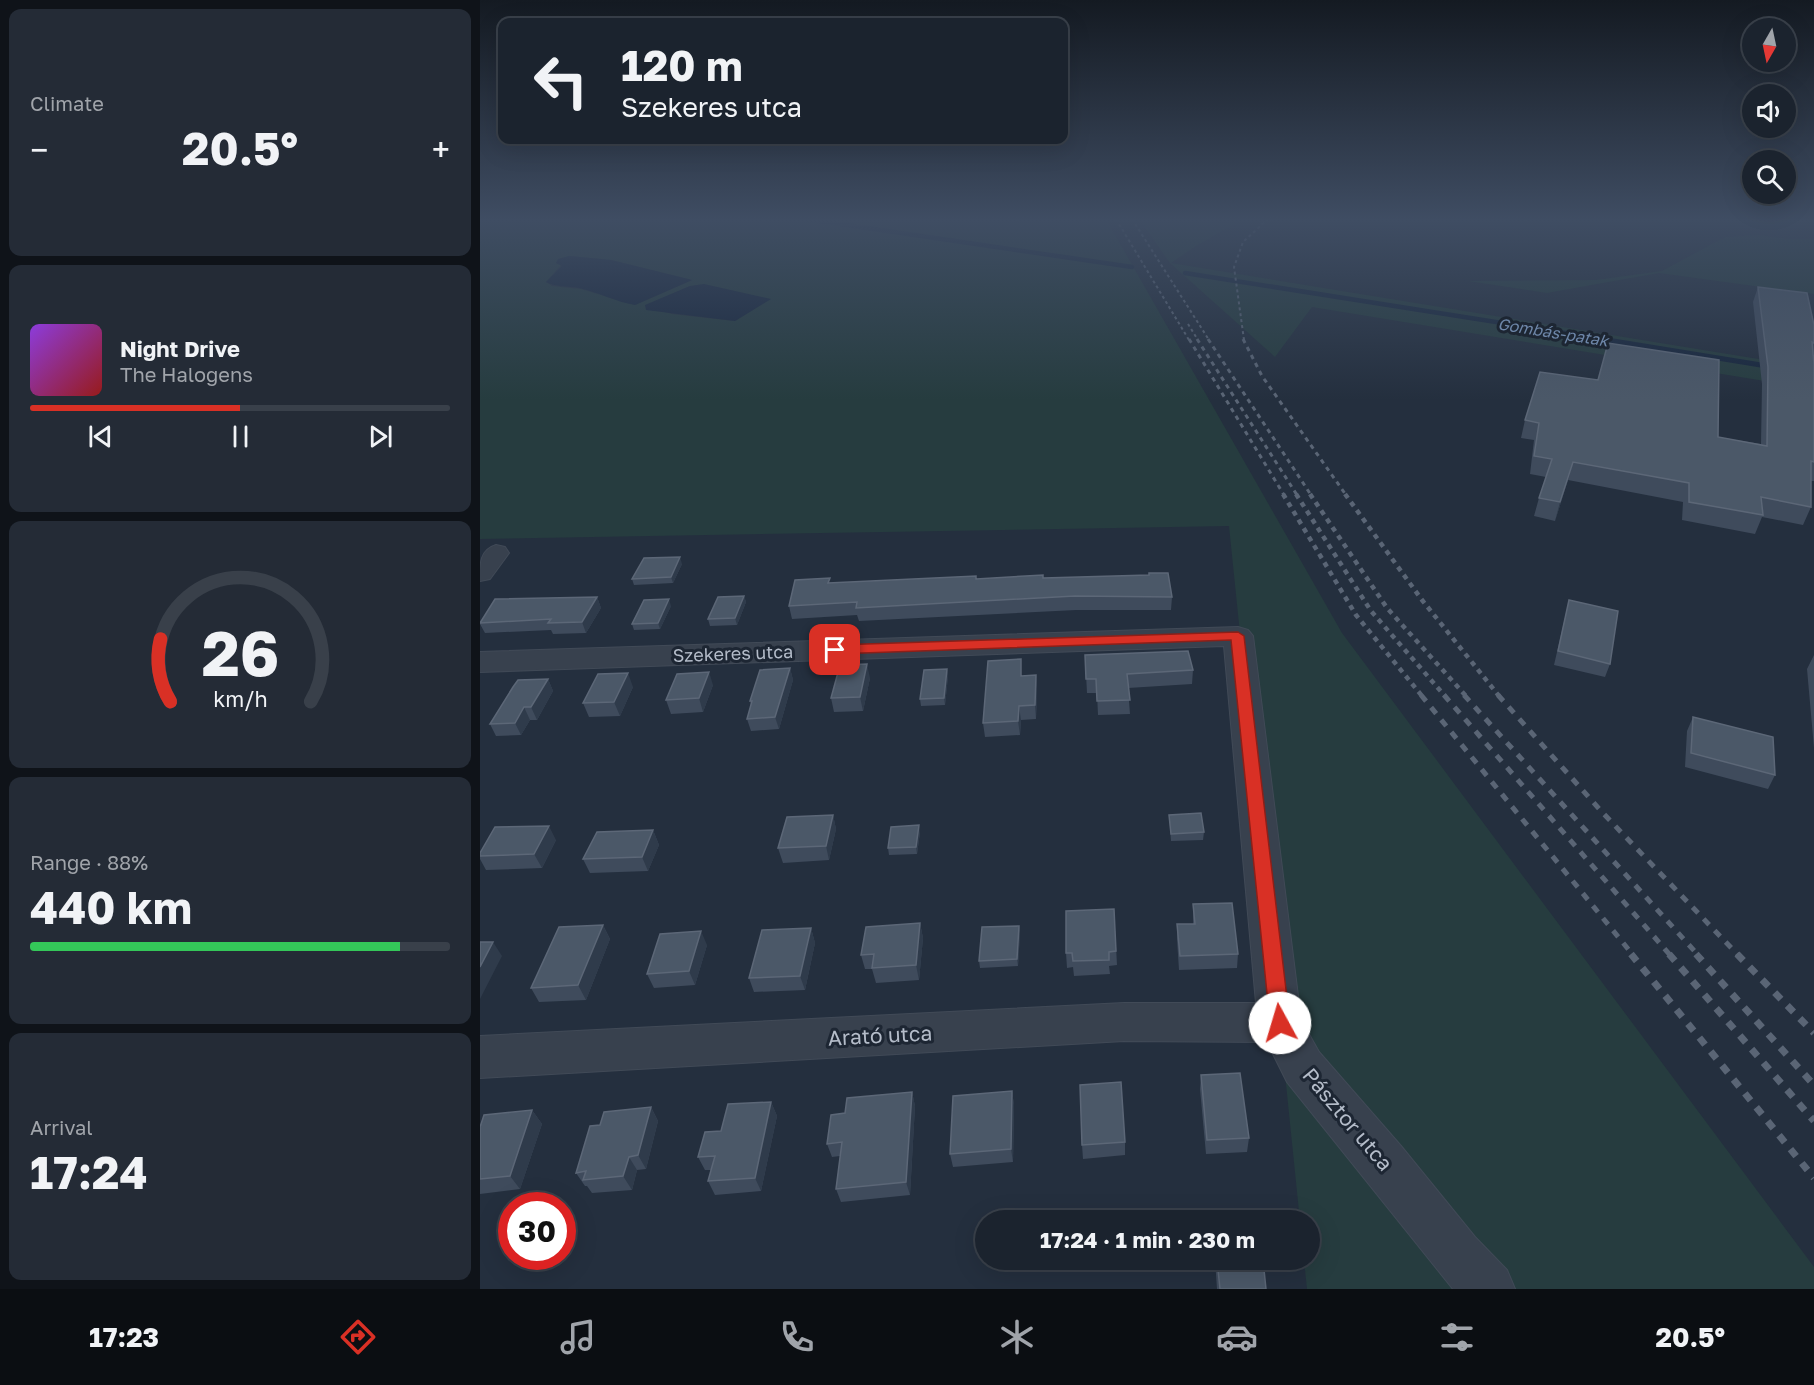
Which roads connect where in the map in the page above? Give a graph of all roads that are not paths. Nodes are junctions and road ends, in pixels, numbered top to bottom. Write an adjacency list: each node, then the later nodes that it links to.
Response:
1 (1238, 636): 2 (street, Szekeres utca); 3 (street, Pásztor utca)
2 (480, 662)
3 (1280, 1023): 4 (street, Arató utca); 5 (street, Pásztor utca)
4 (480, 1057)
5 (1488, 1289)

